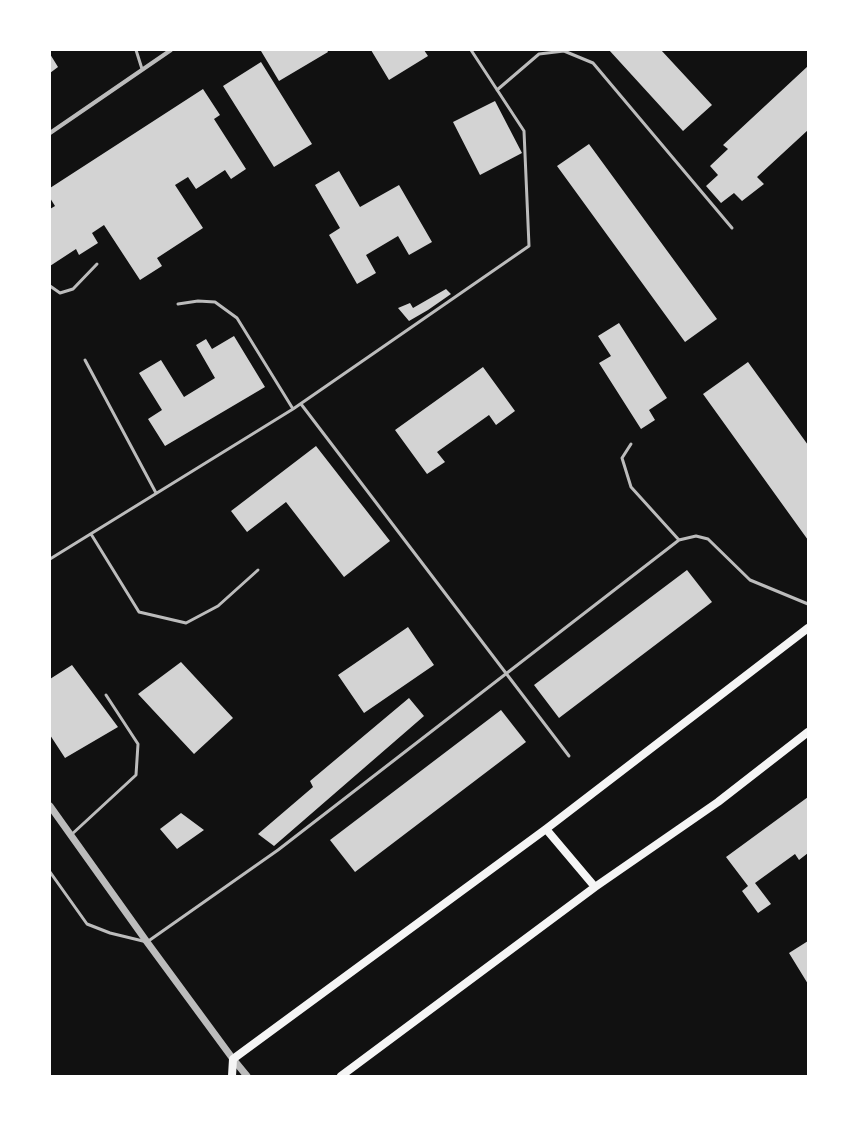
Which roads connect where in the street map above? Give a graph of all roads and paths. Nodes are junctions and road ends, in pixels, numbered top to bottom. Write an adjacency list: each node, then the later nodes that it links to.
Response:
1 (136, 50): 4 (lane)
2 (171, 50): 4 (street)
3 (471, 50): 5 (lane)
4 (142, 69): 6 (street)
5 (497, 90): 7 (lane); 12 (lane)
6 (50, 133)
7 (732, 228)
8 (97, 264): 9 (lane)
9 (50, 286)
10 (178, 304): 13 (lane)
11 (85, 360): 15 (lane)
12 (301, 404): 13 (lane); 22 (lane)
13 (293, 409): 15 (lane)
14 (631, 444): 17 (lane)
15 (156, 493): 16 (lane)
16 (91, 534): 18 (lane); 19 (lane)
17 (679, 540): 20 (lane); 22 (lane)
18 (50, 559)
19 (258, 570)
20 (808, 604)
21 (808, 628): 27 (main road)
22 (506, 673): 25 (lane); 31 (lane)
23 (106, 695): 28 (lane)
24 (808, 732): 30 (main road)
25 (568, 756)
26 (50, 806): 28 (street)
27 (546, 829): 30 (main road); 32 (main road)
28 (70, 835): 31 (street)
29 (50, 872): 31 (lane)
30 (595, 887): 35 (main road)
31 (147, 942): 32 (street)
32 (233, 1059): 33 (main road); 34 (street)
33 (232, 1076)
34 (247, 1076)
35 (341, 1076)

